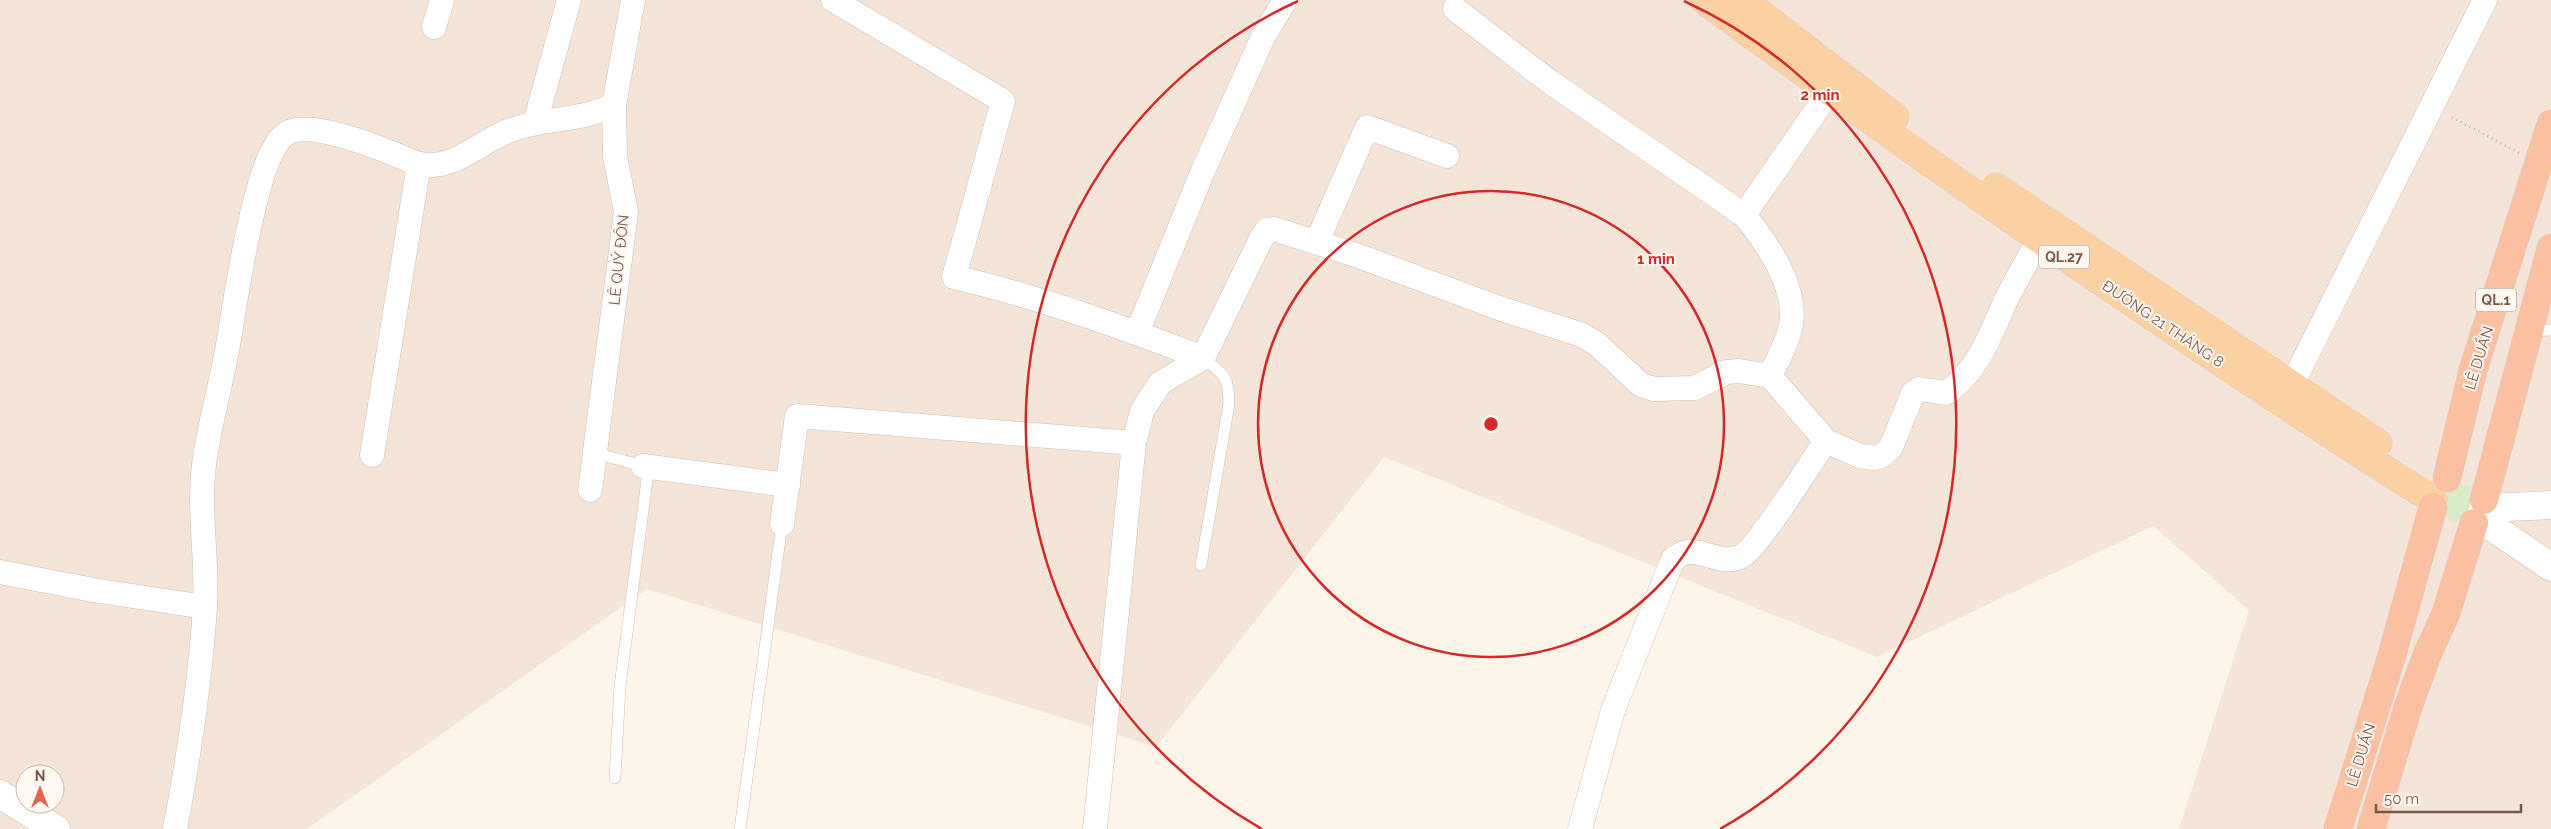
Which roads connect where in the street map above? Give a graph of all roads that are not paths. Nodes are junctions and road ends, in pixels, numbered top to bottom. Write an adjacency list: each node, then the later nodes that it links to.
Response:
1 (442, 0): 10 (street)
2 (569, 0): 13 (street)
3 (633, 0): 12 (street, LÊ QUÝ ĐÔN)
4 (833, 0): 22 (street)
5 (1285, 0): 22 (street)
6 (1704, 0): 11 (main road, ĐƯỜNG 21 THÁNG 8 / QL.27)
7 (1743, 0): 25 (main road, ĐƯỜNG 21 THÁNG 8 / QL.27)
8 (2485, 0): 25 (street)
9 (1456, 9): 17 (street)
10 (434, 27)
11 (1829, 92): 17 (street); 18 (main road, ĐƯỜNG 21 THÁNG 8 / QL.27)
12 (614, 105): 13 (street); 28 (street, LÊ QUÝ ĐÔN)
13 (535, 123): 16 (street)
14 (2551, 124): 33 (highway, LÊ DUẨN / QL.1)
15 (1447, 156): 19 (street)
16 (419, 164): 29 (street); 40 (street)
17 (1744, 215): 24 (street)
18 (2039, 240): 26 (street); 33 (main road, ĐƯỜNG 21 THÁNG 8 / QL.27)
19 (1317, 242): 23 (street); 24 (street)
20 (2551, 248): 21 (highway, LÊ DUẨN / QL.1)
21 (2539, 331): 35 (highway, LÊ DUẨN / QL.1)
22 (1137, 333): 23 (street)
23 (1203, 358): 27 (street); 37 (lane)
24 (1770, 376): 26 (street)
25 (2291, 386): 33 (main road, ĐƯỜNG 21 THÁNG 8 / QL.27)
26 (1826, 441): 47 (street)
27 (1134, 443): 31 (street); 46 (street)
28 (595, 453): 30 (lane); 32 (street, LÊ QUÝ ĐÔN)
29 (372, 456)
30 (643, 466): 31 (street); 41 (lane)
31 (788, 485): 36 (street)
32 (590, 490)
33 (2438, 492): 35 (highway); 35 (highway); 48 (highway, LÊ DUẨN / QL.1)
34 (2551, 505): 35 (main road)
35 (2480, 512): 38 (main road); 49 (highway, LÊ DUẨN / QL.1)
36 (782, 524): 45 (lane)
37 (1201, 564)
38 (2551, 567)
39 (0, 572): 40 (street)
40 (205, 607): 44 (street)
41 (615, 778)
42 (0, 794): 43 (main road)
43 (56, 829)
44 (175, 829)
45 (740, 829)
46 (1095, 829)
47 (1580, 829)
48 (2338, 829)
49 (2371, 829)

